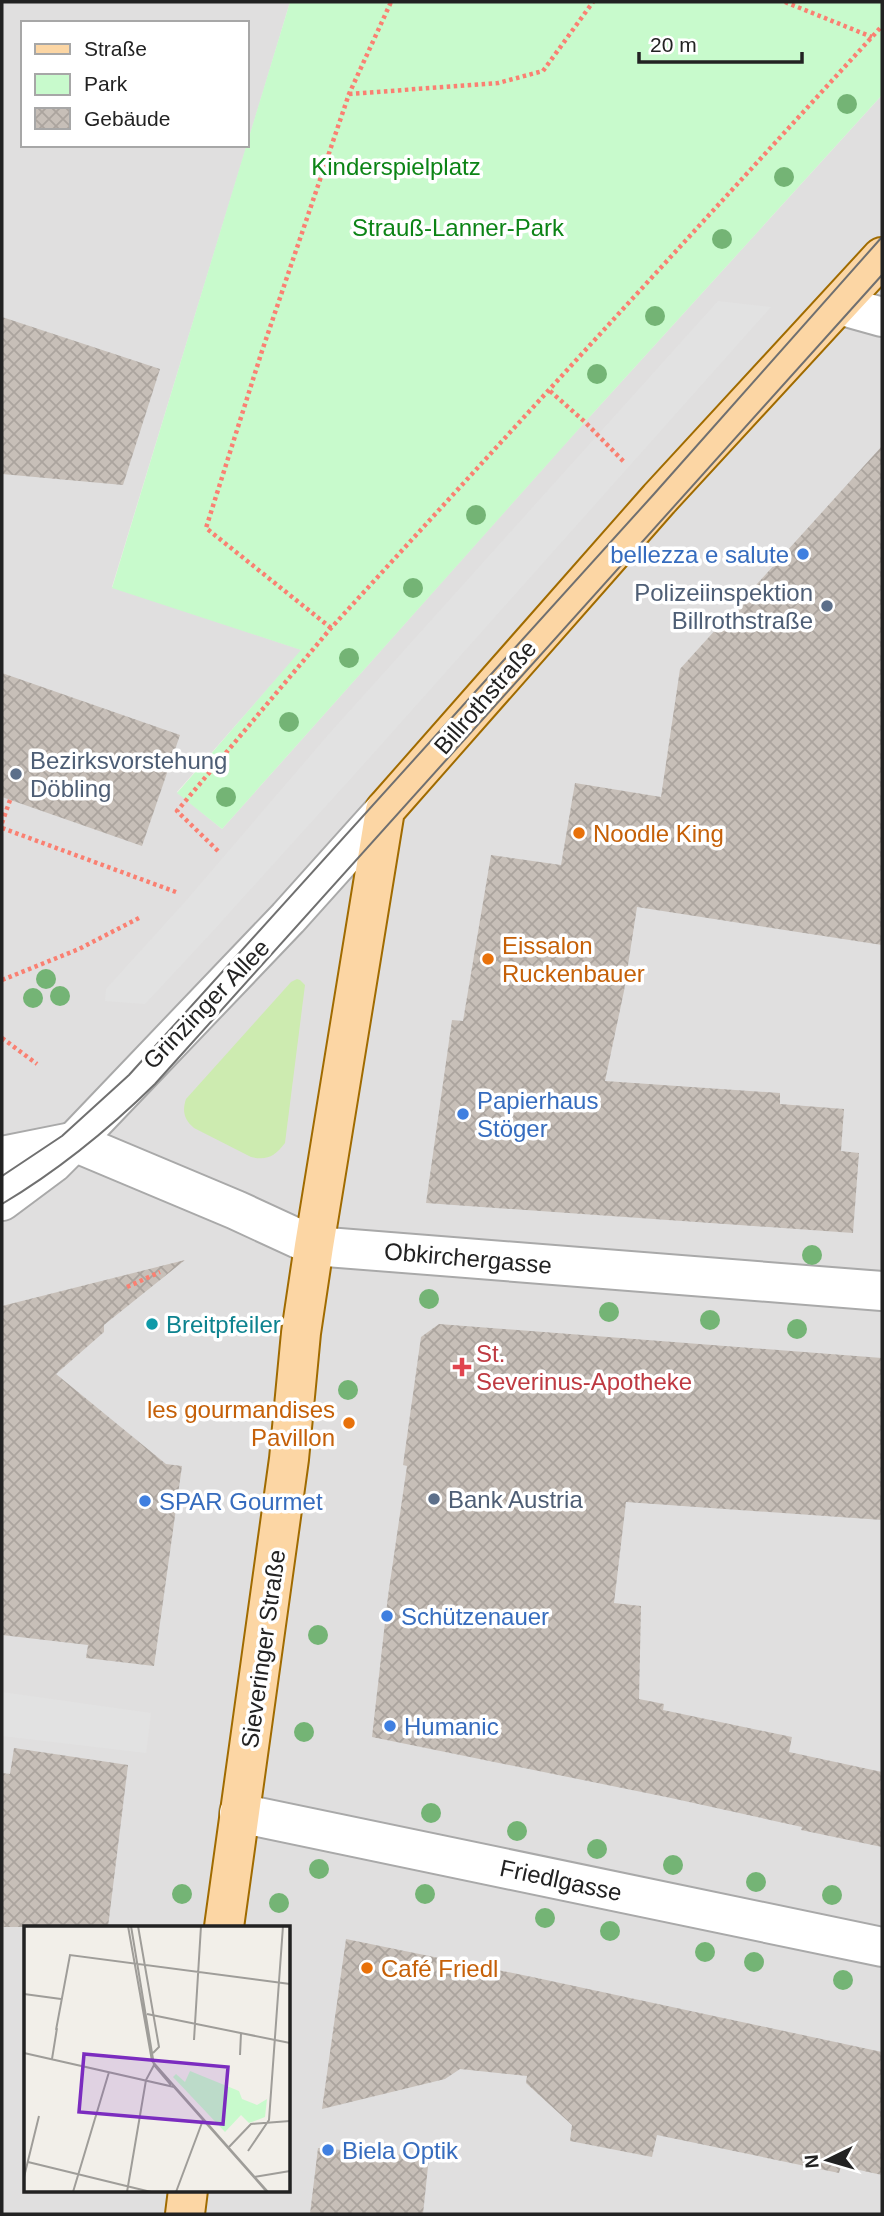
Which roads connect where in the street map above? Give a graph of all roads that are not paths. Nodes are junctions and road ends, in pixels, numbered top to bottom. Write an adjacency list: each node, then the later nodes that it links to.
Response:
1 (882, 257): 2 (main road, Billrothstraße)
2 (839, 304): 3 (street); 4 (main road, Billrothstraße)
3 (882, 317)
4 (385, 810): 5 (street, Grinzinger Allee); 8 (main road)
5 (74, 1142): 6 (street); 7 (street, Grinzinger Allee); 8 (street, Obkirchergasse)
6 (2, 1156)
7 (2, 1201)
8 (314, 1246): 9 (street, Obkirchergasse); 10 (main road, Sieveringer Straße)
9 (882, 1291)
10 (239, 1813): 11 (main road, Sieveringer Straße); 12 (street, Friedlgasse)
11 (224, 1926)
12 (882, 1947)
13 (188, 2192): 14 (main road)
14 (185, 2214)

